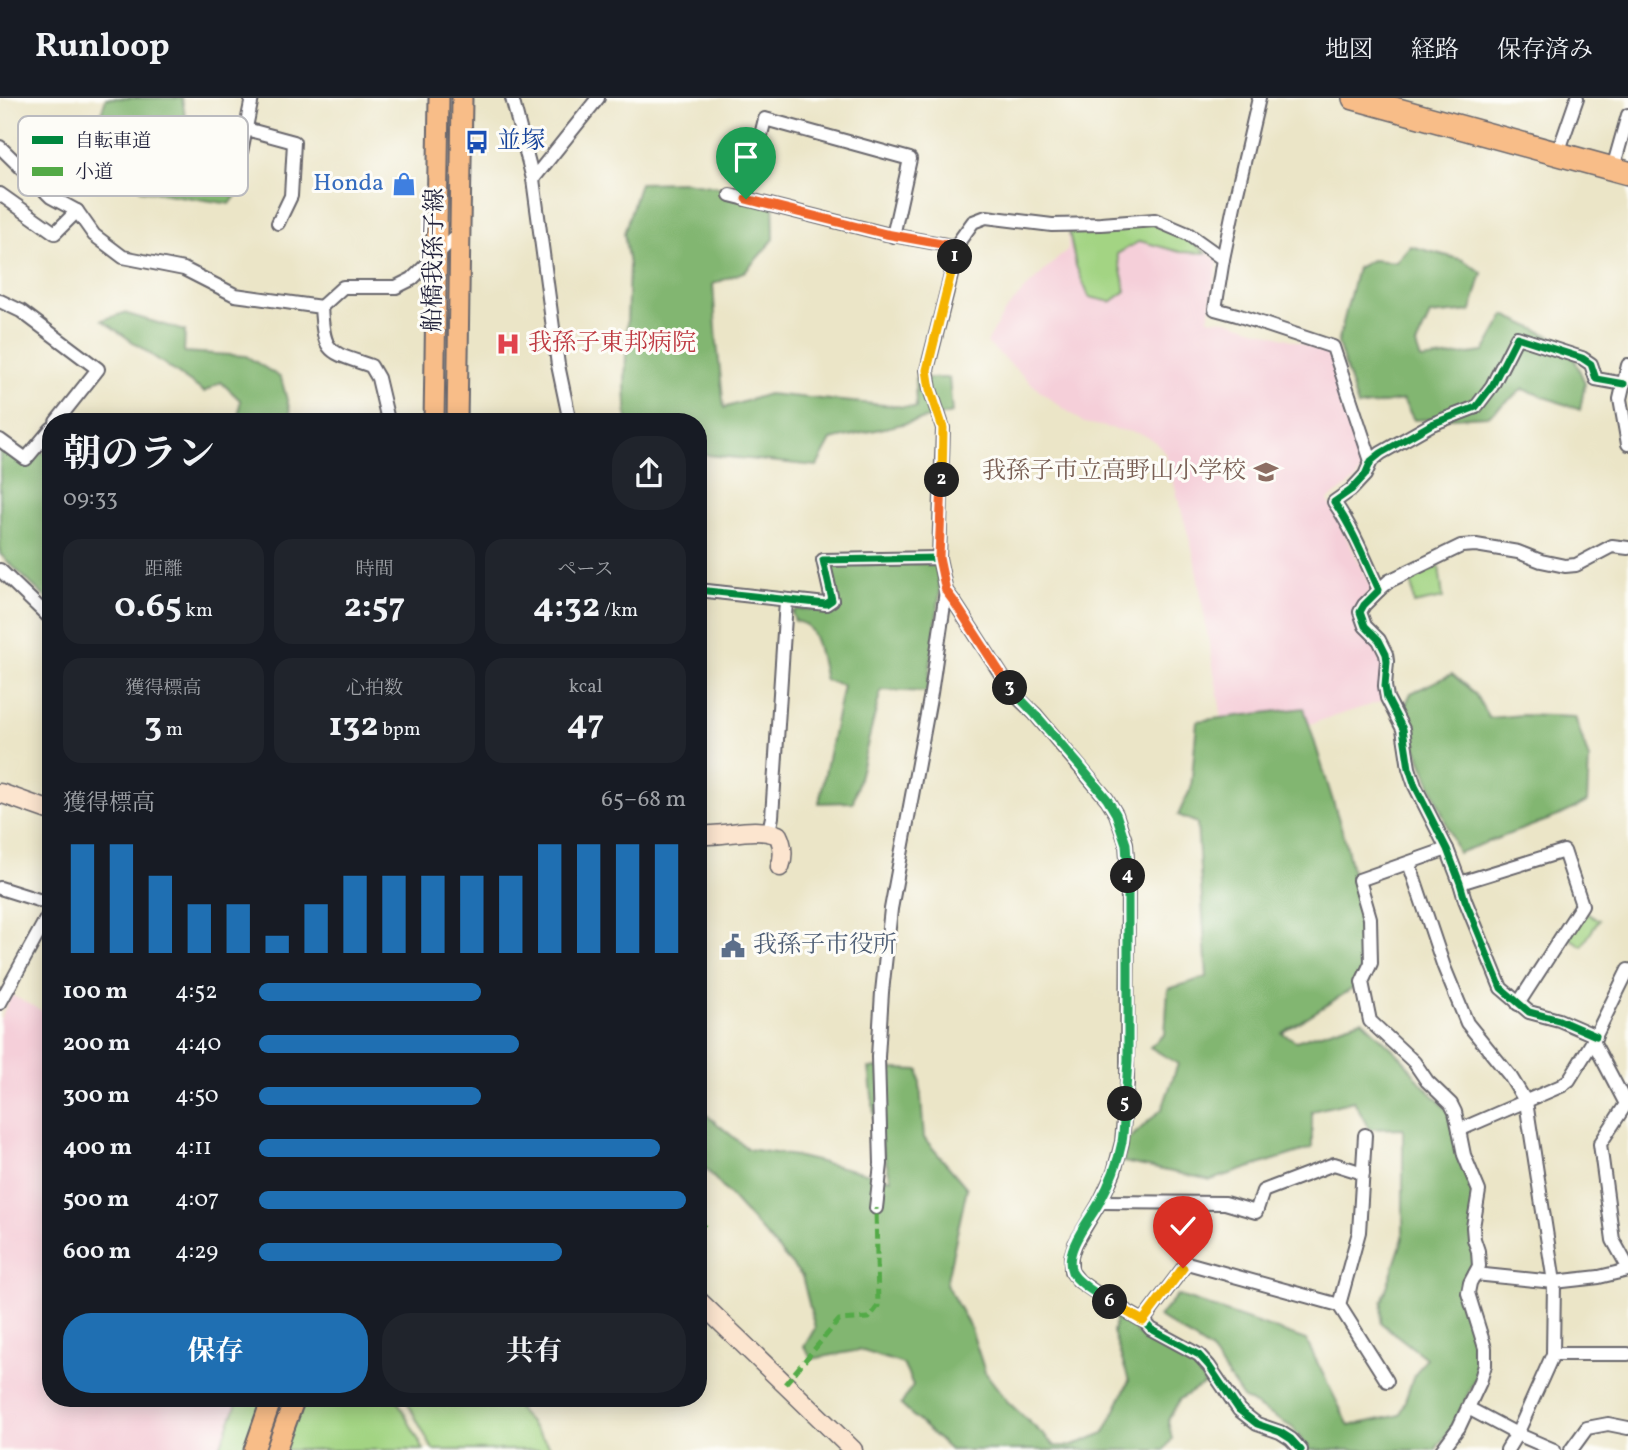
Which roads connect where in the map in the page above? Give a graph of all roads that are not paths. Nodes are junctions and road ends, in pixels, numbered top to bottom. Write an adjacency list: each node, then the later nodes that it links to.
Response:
1 (252, 98): 10 (street)
2 (439, 98): 26 (main road, 船橋我孫子線)
3 (462, 98): 23 (main road, 船橋我孫子線)
4 (512, 98): 16 (street)
5 (598, 98): 16 (street)
6 (1259, 98): 27 (street)
7 (1354, 98): 13 (highway)
8 (1577, 98): 13 (street)
9 (1628, 116): 15 (street)
10 (248, 119)
11 (248, 130): 22 (street)
12 (0, 147): 14 (street)
13 (1558, 153): 15 (highway)
14 (18, 165)
15 (1620, 170)
16 (533, 179): 37 (street)
17 (0, 194): 21 (street)
18 (730, 195): 20 (street)
19 (50, 196): 21 (street)
20 (746, 199): 24 (street); 24 (street)
21 (77, 211): 29 (street)
22 (278, 223)
23 (459, 233): 26 (street); 36 (main road, 船橋我孫子線)
24 (893, 236): 25 (street)
25 (958, 247): 27 (street); 43 (street)
26 (437, 255): 29 (street); 35 (main road, 船橋我孫子線)
27 (1223, 259): 41 (street)
28 (0, 301): 33 (street)
29 (321, 307): 34 (street)
30 (1628, 366): 31 (street)
31 (1624, 384): 32 (street); 41 (street)
32 (1624, 399): 40 (street)
33 (63, 413)
34 (386, 413)
35 (434, 413)
36 (457, 413)
37 (568, 413)
38 (0, 440): 39 (street)
39 (42, 440)
40 (1628, 444)
41 (1371, 461): 45 (street)
42 (1628, 548): 45 (street)
43 (939, 558): 47 (street); 48 (street)
44 (0, 570): 49 (street)
45 (1379, 590): 54 (street)
46 (707, 591): 48 (street)
47 (946, 591): 70 (street); 71 (street)
48 (786, 601): 52 (street)
49 (42, 610)
50 (0, 793): 51 (street)
51 (42, 808)
52 (769, 831): 53 (street); 56 (street)
53 (707, 836)
54 (1447, 849): 55 (street); 57 (street)
55 (1409, 863): 66 (street); 67 (street)
56 (779, 867)
57 (1460, 883): 64 (street); 64 (street)
58 (0, 888): 59 (street)
59 (42, 901)
60 (42, 922): 62 (street)
61 (1628, 970): 65 (street)
62 (6, 976): 63 (street)
63 (0, 1003)
64 (1518, 1004): 65 (street)
65 (1595, 1038): 66 (street); 72 (street)
66 (1526, 1102): 67 (street); 74 (street)
67 (1459, 1130): 73 (street)
68 (1366, 1135): 69 (street)
69 (1363, 1174): 70 (street); 75 (street)
70 (1100, 1202): 77 (street)
71 (876, 1209)
72 (1628, 1268): 74 (street)
73 (1475, 1274): 74 (street); 83 (street)
74 (1554, 1282): 78 (street)
75 (1339, 1305): 77 (street); 80 (street)
76 (707, 1309): 88 (street)
77 (1143, 1321): 89 (street)
78 (1553, 1354): 79 (street); 85 (street)
79 (1628, 1354)
80 (1387, 1381)
81 (269, 1407): 86 (main road)
82 (292, 1407): 87 (main road)
83 (1468, 1408): 85 (street); 90 (street)
84 (1628, 1428): 93 (street)
85 (1517, 1434): 91 (street); 92 (street)
86 (254, 1450)
87 (276, 1450)
88 (853, 1450)
89 (1301, 1450)
90 (1442, 1450)
91 (1507, 1450)
92 (1554, 1450)
93 (1571, 1450)

